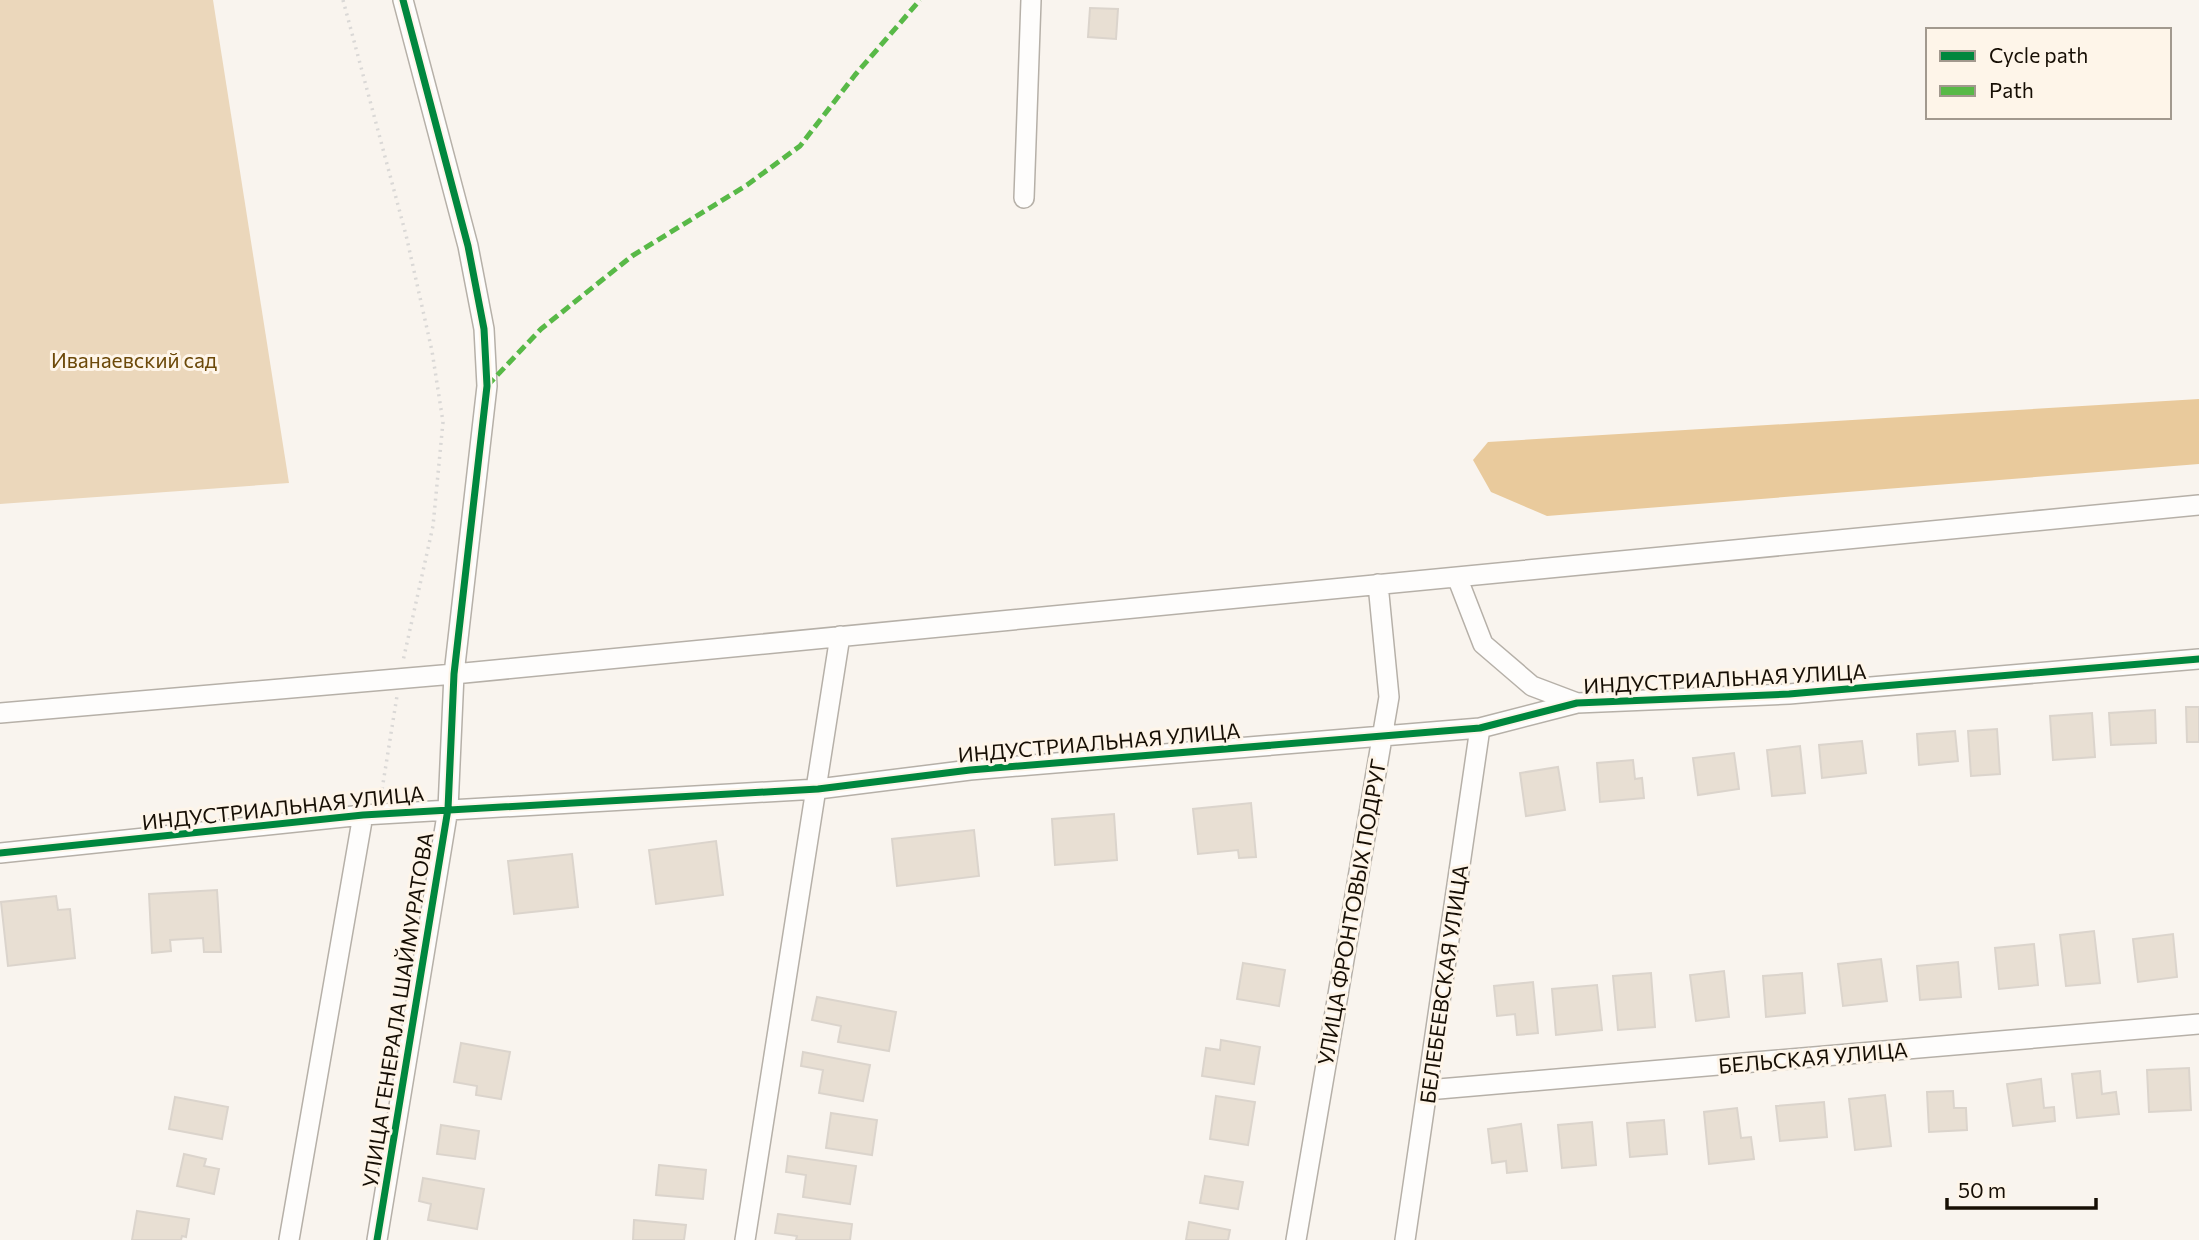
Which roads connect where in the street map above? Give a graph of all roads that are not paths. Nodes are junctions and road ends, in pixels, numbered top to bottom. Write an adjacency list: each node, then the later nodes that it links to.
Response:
1 (403, 0): 9 (street, УЛИЦА ГЕНЕРАЛА ШАЙМУРАТОВА)
2 (1031, 0): 3 (street)
3 (1024, 198)
4 (2199, 505): 5 (street)
5 (1457, 577): 6 (street); 10 (street)
6 (1378, 584): 7 (street); 13 (street, УЛИЦА ФРОНТОВЫХ ПОДРУГ)
7 (840, 636): 9 (street); 14 (street)
8 (2199, 659): 10 (street, ИНДУСТРИАЛЬНАЯ УЛИЦА)
9 (454, 674): 11 (street); 15 (street, УЛИЦА ГЕНЕРАЛА ШАЙМУРАТОВА)
10 (1577, 703): 12 (street, ИНДУСТРИАЛЬНАЯ УЛИЦА)
11 (0, 713)
12 (1480, 728): 13 (street, ИНДУСТРИАЛЬНАЯ УЛИЦА); 19 (street, БЕЛЕБЕЕВСКАЯ УЛИЦА)
13 (1381, 734): 14 (street, ИНДУСТРИАЛЬНАЯ УЛИЦА); 23 (street, УЛИЦА ФРОНТОВЫХ ПОДРУГ)
14 (818, 789): 15 (street, ИНДУСТРИАЛЬНАЯ УЛИЦА); 22 (street)
15 (448, 808): 16 (street, ИНДУСТРИАЛЬНАЯ УЛИЦА); 21 (street, УЛИЦА ГЕНЕРАЛА ШАЙМУРАТОВА)
16 (371, 815): 17 (street, ИНДУСТРИАЛЬНАЯ УЛИЦА); 20 (street)
17 (0, 853)
18 (2199, 1024): 19 (street, БЕЛЬСКАЯ УЛИЦА)
19 (1427, 1090): 24 (street, БЕЛЕБЕЕВСКАЯ УЛИЦА)
20 (289, 1240)
21 (377, 1240)
22 (745, 1240)
23 (1296, 1240)
24 (1405, 1240)

